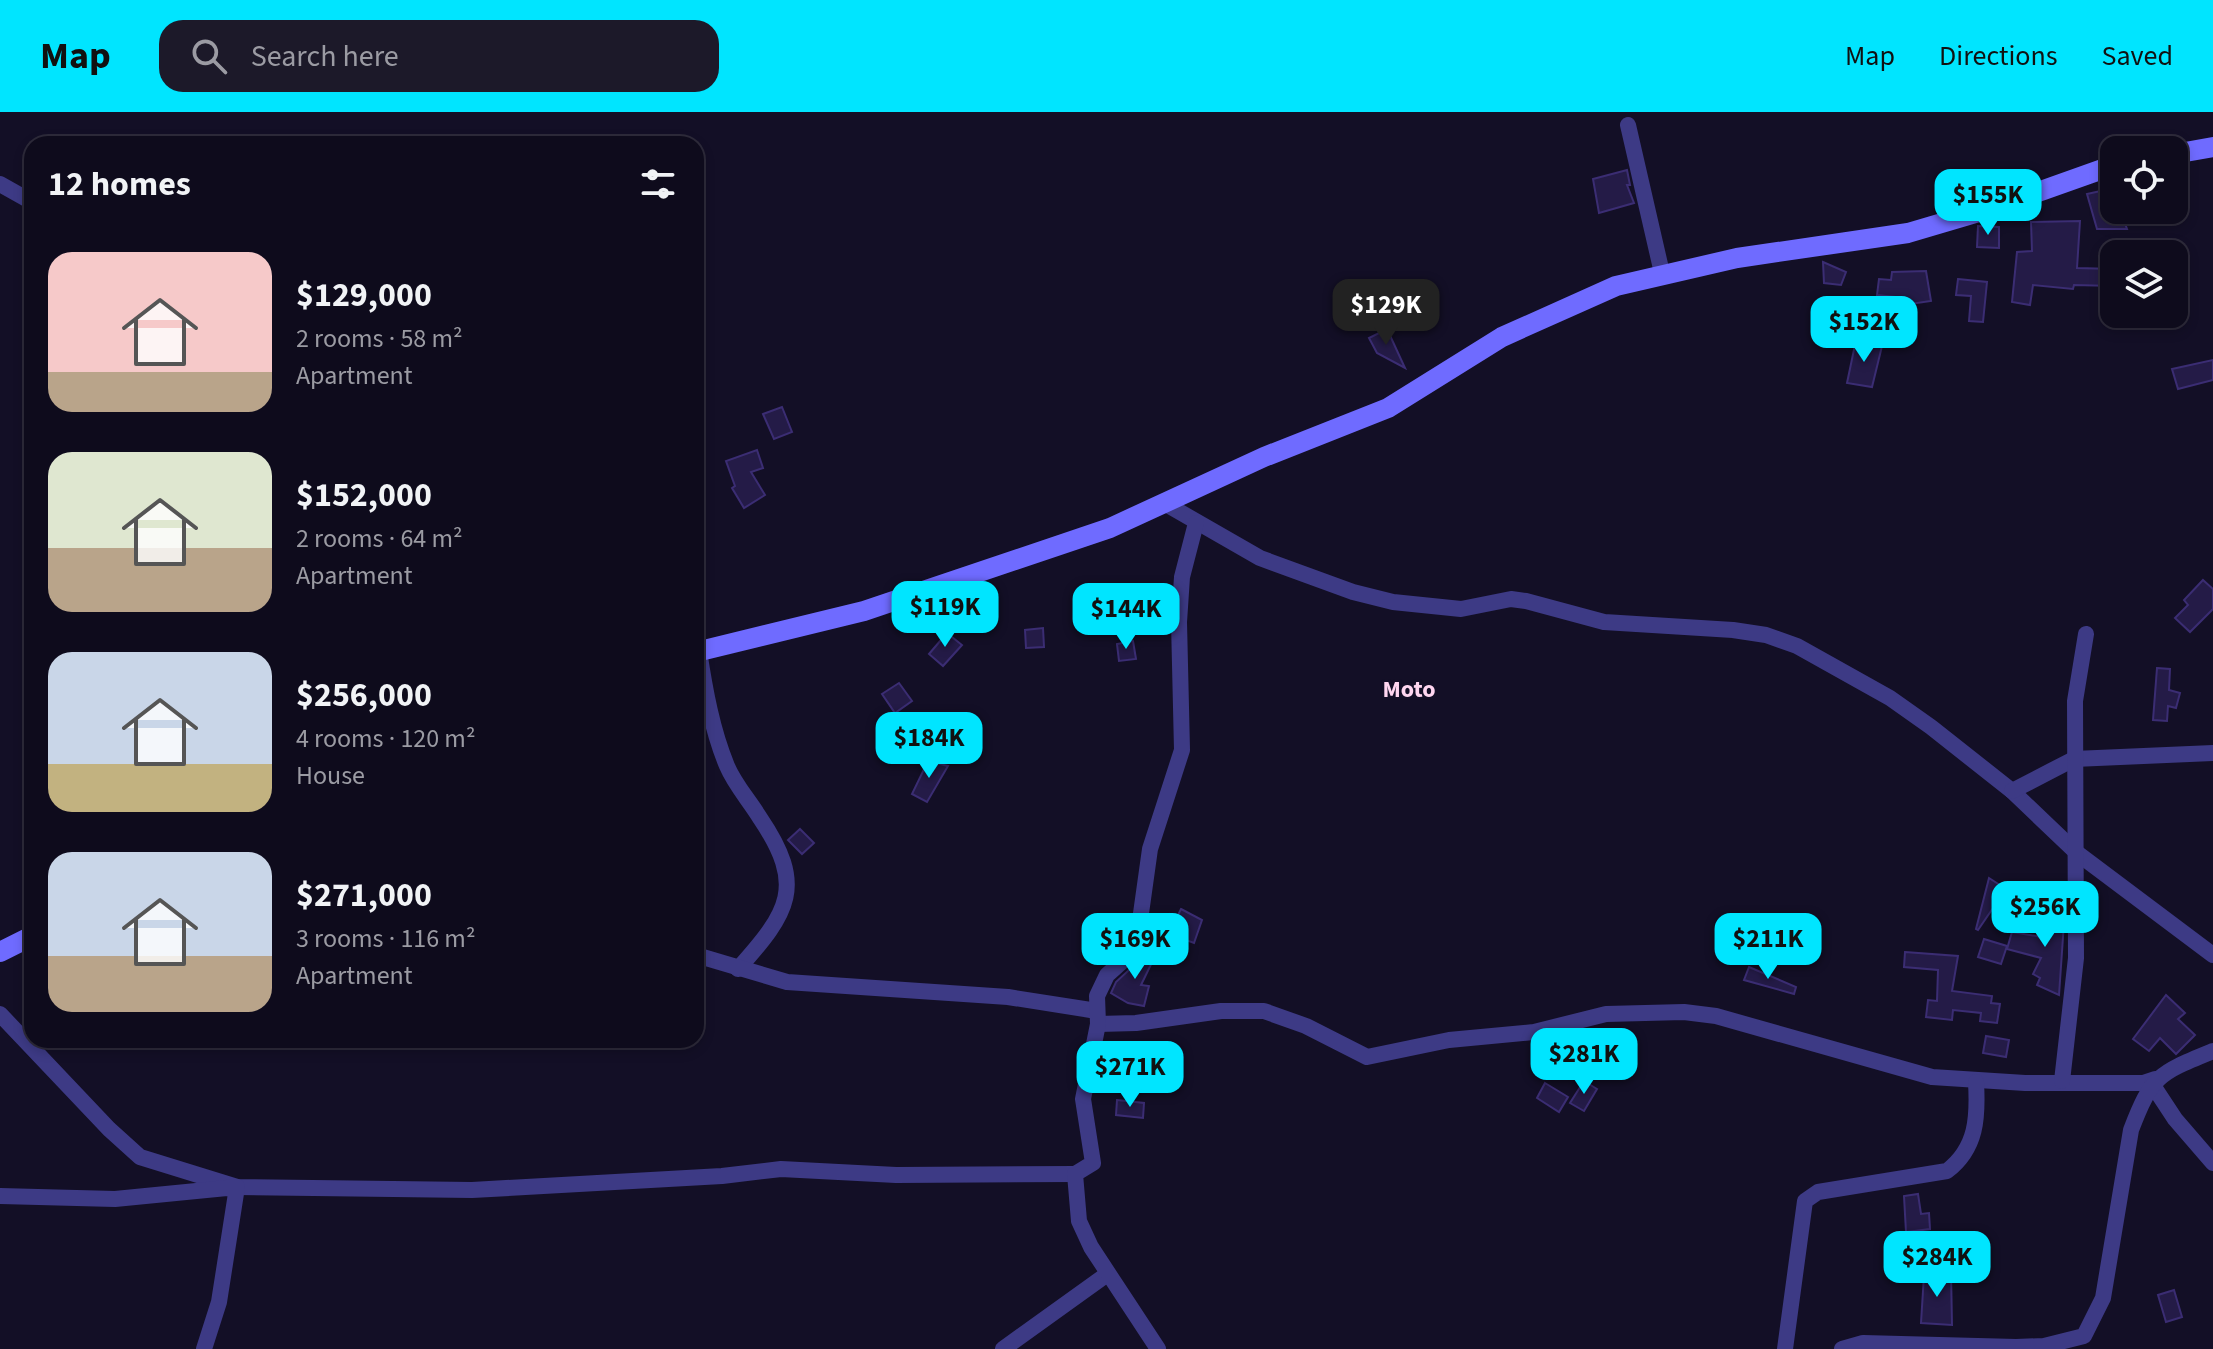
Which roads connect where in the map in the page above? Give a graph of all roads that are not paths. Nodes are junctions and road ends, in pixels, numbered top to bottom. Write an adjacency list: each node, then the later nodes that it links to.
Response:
1 (1628, 125): 7 (street)
2 (2213, 147): 3 (street)
3 (2188, 151)
4 (2100, 170): 7 (street)
5 (0, 184): 6 (street)
6 (24, 198)
7 (1662, 273): 8 (street)
8 (1166, 504): 9 (street); 11 (street)
9 (1196, 523): 15 (street); 23 (street)
10 (2086, 634): 14 (street)
11 (704, 651)
12 (704, 686): 21 (street)
13 (2213, 753): 14 (street)
14 (2074, 759): 15 (street); 16 (street)
15 (2012, 791): 16 (street)
16 (2077, 853): 19 (street); 27 (street)
17 (24, 940): 18 (street)
18 (0, 952)
19 (2213, 955)
20 (704, 958): 21 (street)
21 (738, 969): 23 (street)
22 (0, 1014): 24 (street)
23 (1097, 1017): 29 (street); 31 (street)
24 (24, 1039)
25 (33, 1048): 32 (street)
26 (2213, 1051): 28 (street)
27 (2062, 1081): 28 (street); 29 (street)
28 (2154, 1081): 30 (street); 35 (street)
29 (1976, 1082): 39 (street)
30 (2213, 1163)
31 (1075, 1174): 32 (street); 34 (street)
32 (237, 1187): 33 (street); 36 (street)
33 (0, 1196)
34 (1106, 1275): 37 (street); 38 (street)
35 (2082, 1342): 40 (street)
36 (204, 1349)
37 (1003, 1349)
38 (1158, 1349)
39 (1785, 1349)
40 (1842, 1349)

